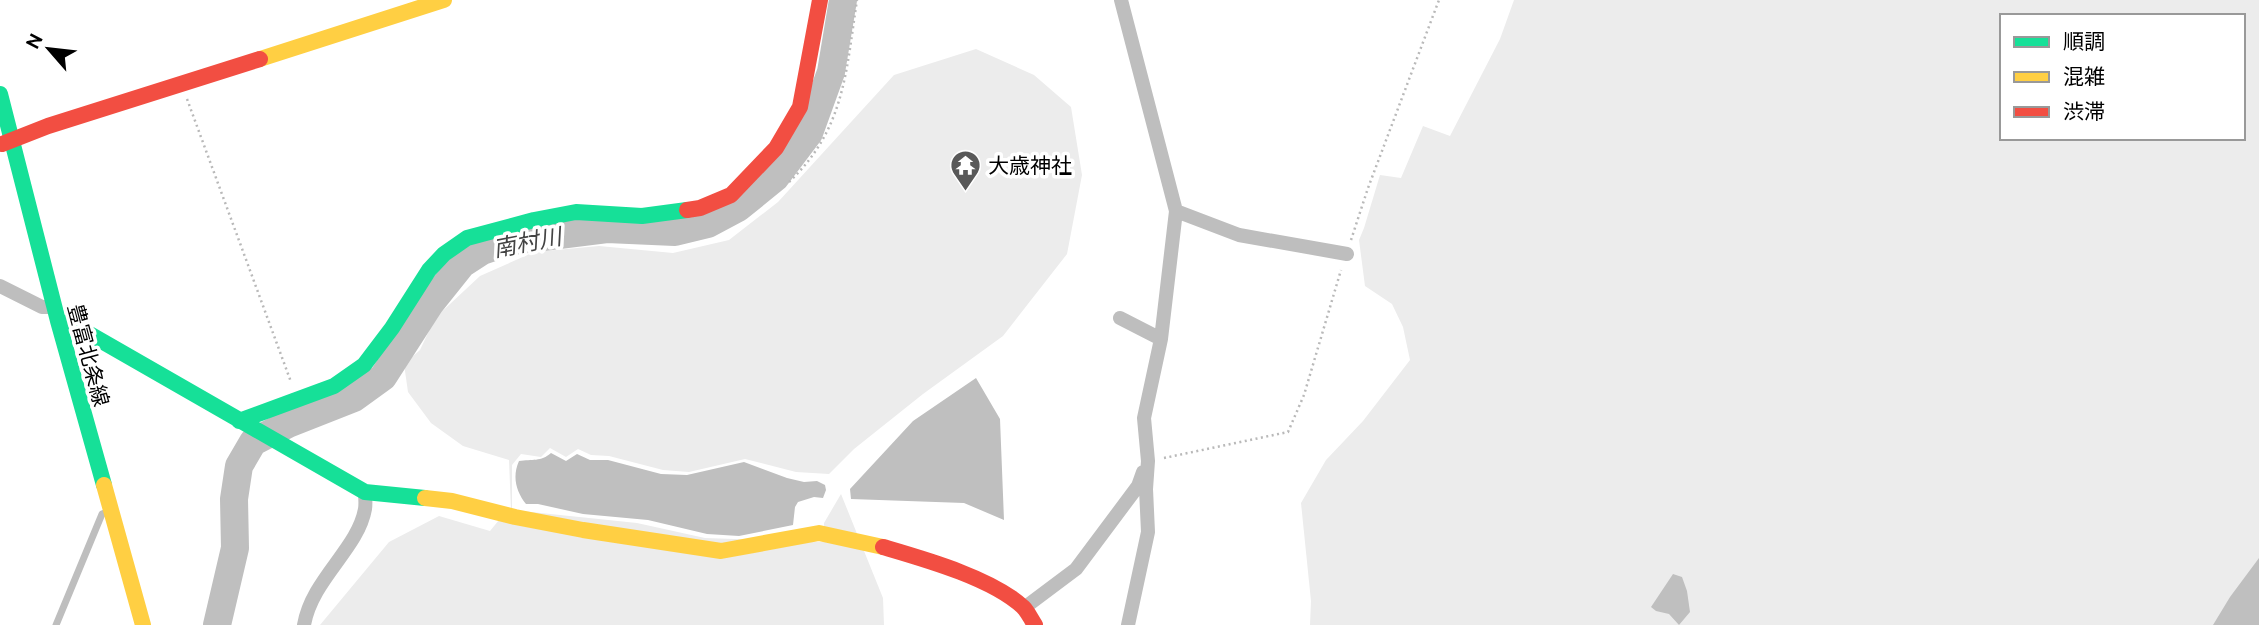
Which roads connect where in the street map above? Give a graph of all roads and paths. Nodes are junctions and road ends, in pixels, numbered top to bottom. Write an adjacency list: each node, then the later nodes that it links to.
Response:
1 (444, 0): 6 (street)
2 (820, 0): 16 (street)
3 (857, 0): 9 (path)
4 (1121, 0): 10 (street)
5 (1439, 0): 11 (path)
6 (181, 85): 8 (street); 16 (path)
7 (0, 94): 8 (street, 豊富北条線)
8 (6, 142): 13 (street, 豊富北条線)
9 (789, 182)
10 (1176, 211): 11 (street); 15 (street)
11 (1347, 254): 18 (path)
12 (0, 286): 13 (street)
13 (56, 314): 17 (street); 20 (street, 豊富北条線)
14 (1120, 318): 15 (street)
15 (1161, 339): 18 (street)
16 (297, 398): 17 (street)
17 (239, 421): 19 (street)
18 (1147, 461): 21 (street); 26 (street)
19 (365, 492): 21 (street); 24 (street)
20 (111, 510): 22 (lane); 23 (street, 豊富北条線)
21 (1024, 608): 25 (street)
22 (56, 625)
23 (144, 625)
24 (304, 625)
25 (1035, 625)
26 (1128, 625)

